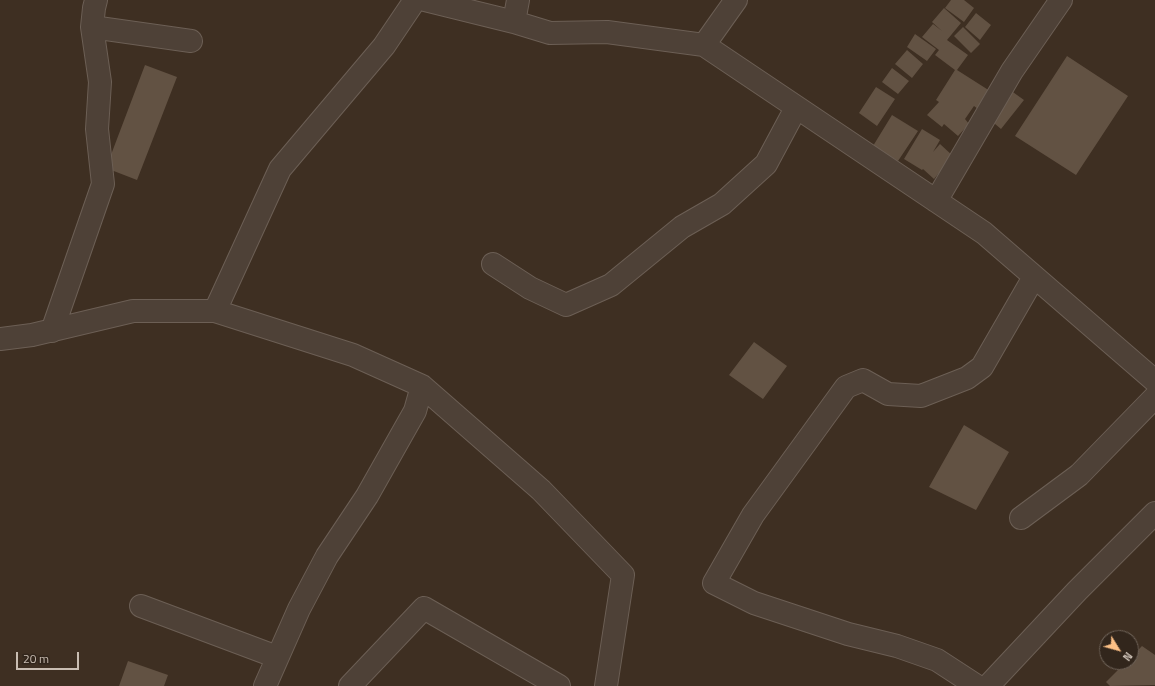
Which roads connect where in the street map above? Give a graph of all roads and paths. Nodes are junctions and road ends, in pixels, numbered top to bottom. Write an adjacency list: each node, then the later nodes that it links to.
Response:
1 (96, 0): 8 (street)
2 (415, 0): 15 (street)
3 (425, 0): 7 (street)
4 (518, 0): 7 (street)
5 (736, 0): 10 (street)
6 (1061, 0): 12 (street)
7 (514, 22): 10 (street)
8 (92, 27): 9 (street); 16 (street)
9 (191, 40)
10 (704, 45): 11 (street)
11 (796, 108): 12 (street); 13 (street)
12 (936, 201): 14 (street)
13 (493, 264)
14 (1034, 277): 18 (street); 29 (street)
15 (215, 311): 16 (street); 19 (street)
16 (52, 331): 17 (street)
17 (0, 339)
18 (1155, 381)
19 (422, 386): 24 (street); 28 (street)
20 (1155, 396): 22 (street)
21 (1155, 513): 30 (street)
22 (1020, 518)
23 (141, 606): 24 (street)
24 (277, 657): 25 (street)
25 (264, 686)
26 (350, 686): 27 (street)
27 (559, 686)
28 (606, 686)
29 (978, 686)
30 (988, 686)

